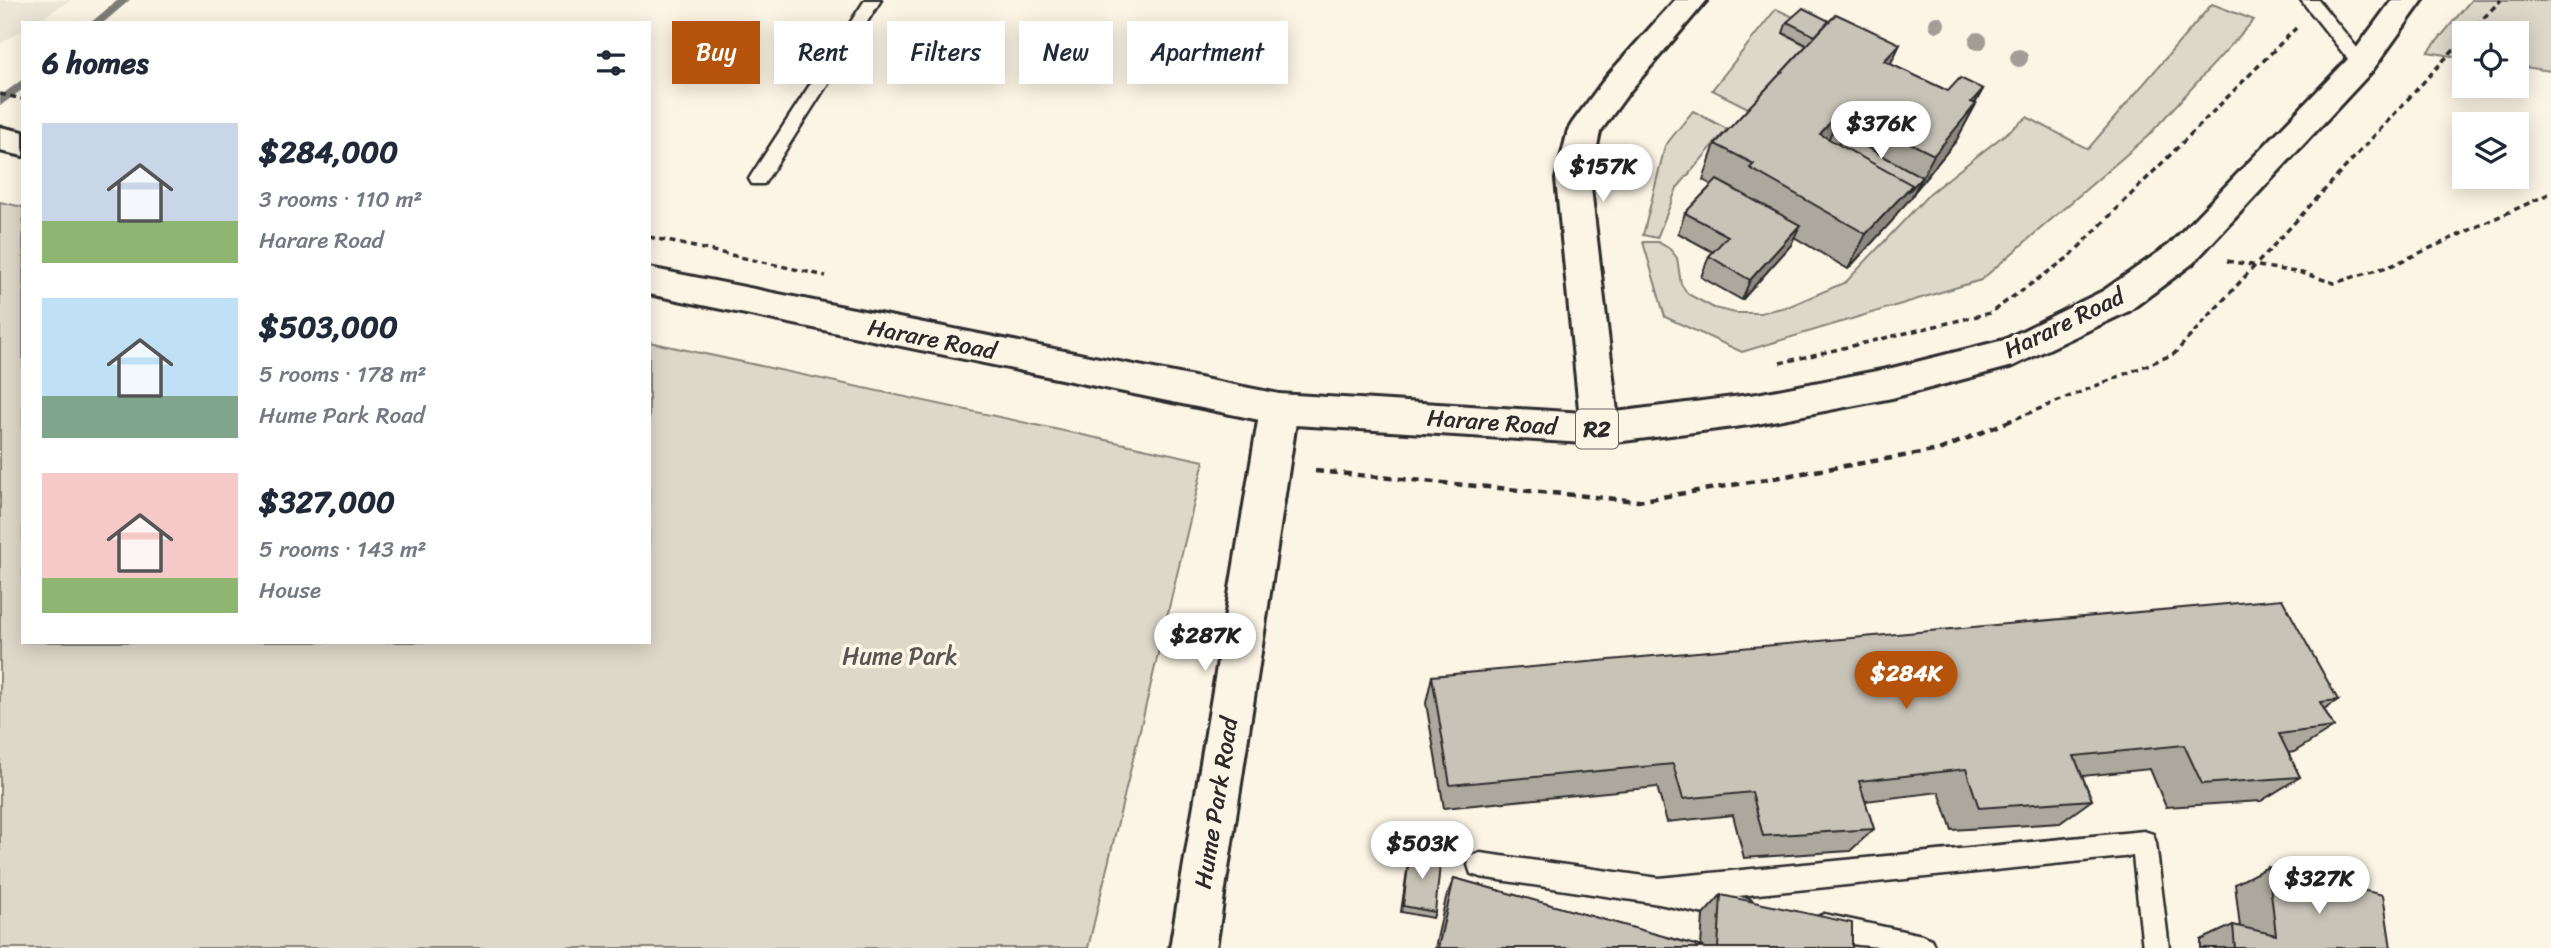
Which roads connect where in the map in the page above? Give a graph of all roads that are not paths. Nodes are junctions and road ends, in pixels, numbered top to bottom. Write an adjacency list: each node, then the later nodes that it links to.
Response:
1 (873, 0): 8 (lane)
2 (1692, 0): 11 (main road)
3 (2409, 0): 5 (main road, Harare Road / R2)
4 (2312, 4): 5 (lane)
5 (2361, 64): 11 (main road, Harare Road / R2)
6 (0, 139): 7 (main road)
7 (21, 144)
8 (758, 178)
9 (651, 281): 10 (main road, Harare Road / R2)
10 (1279, 409): 11 (main road, Harare Road / R2); 16 (main road, Hume Park Road)
11 (1600, 429)
12 (1480, 866): 13 (lane)
13 (1659, 891): 14 (lane); 18 (lane)
14 (1764, 914)
15 (1804, 922): 17 (lane)
16 (1193, 948)
17 (1922, 948)
18 (2156, 948)

